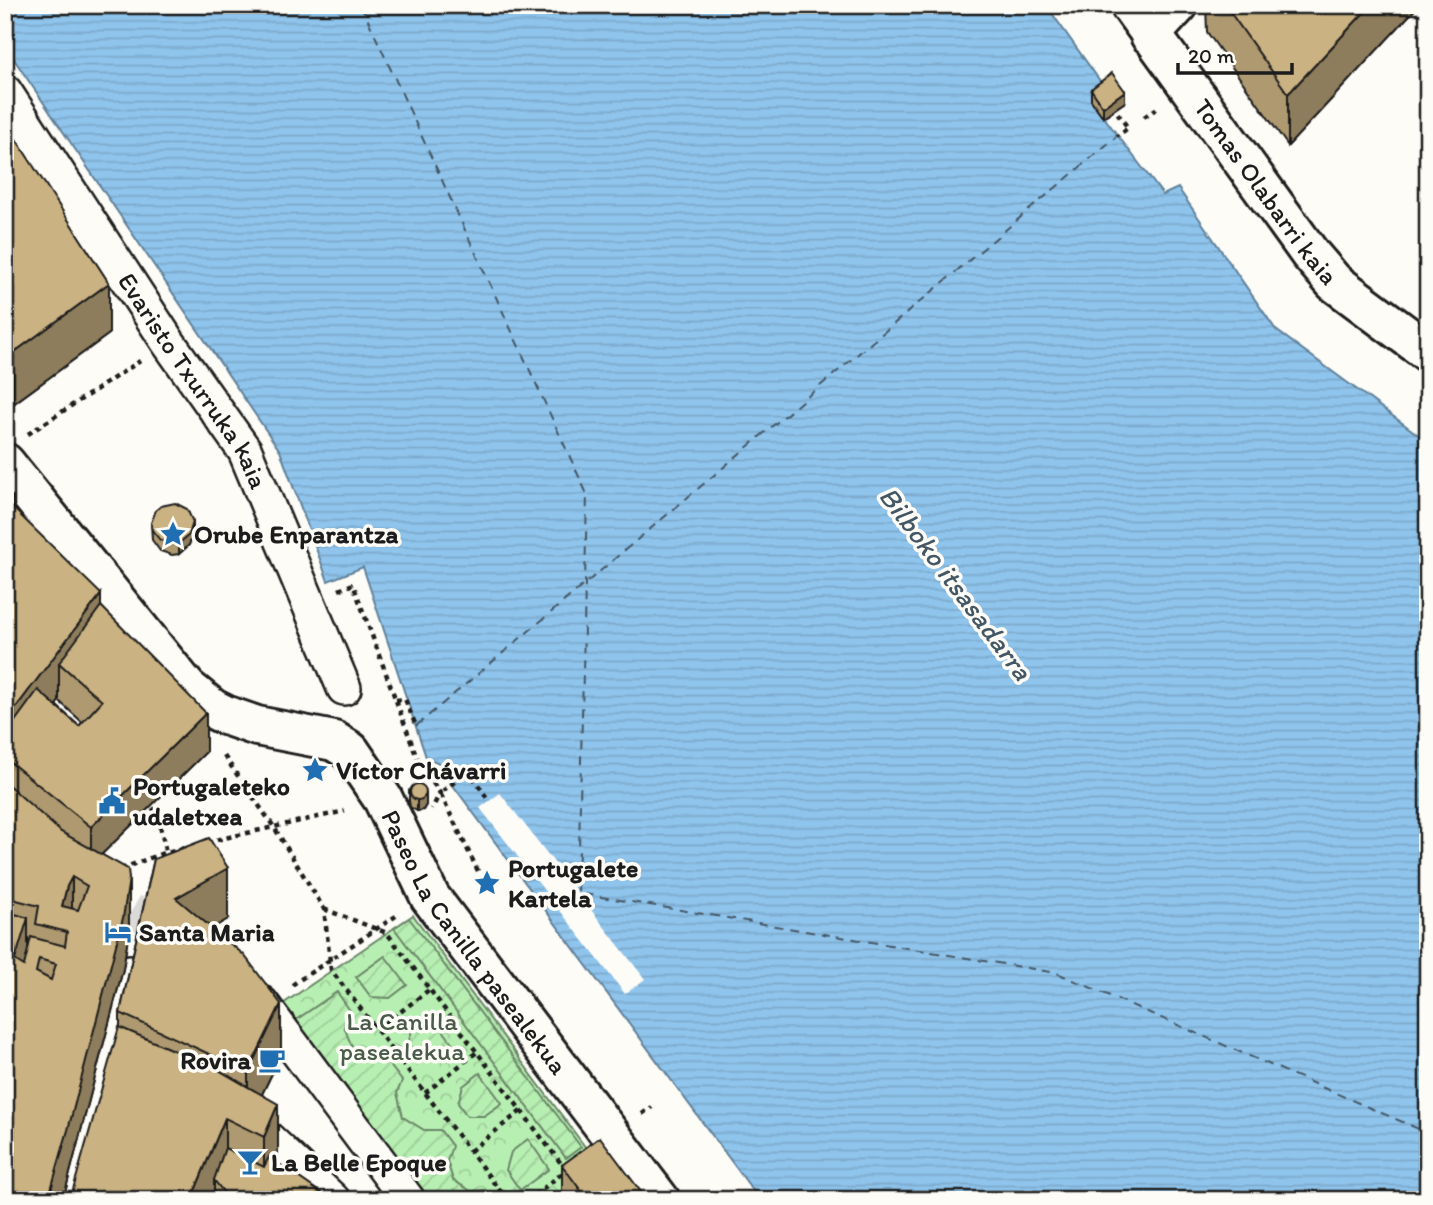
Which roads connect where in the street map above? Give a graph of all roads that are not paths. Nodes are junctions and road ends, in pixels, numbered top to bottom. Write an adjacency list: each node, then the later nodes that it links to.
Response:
1 (1178, 5): 2 (street)
2 (1140, 20): 4 (street, Tomas Olabarri kaia)
3 (5, 92): 6 (street, Evaristo Txurruka kaia)
4 (1428, 352)
5 (12, 452): 13 (street, Paseo La Canilla pasealekua)
6 (344, 688)
7 (137, 946): 10 (street)
8 (230, 978): 12 (street)
9 (267, 1138): 11 (street)
10 (73, 1200)
11 (333, 1200)
12 (408, 1200)
13 (660, 1200)

